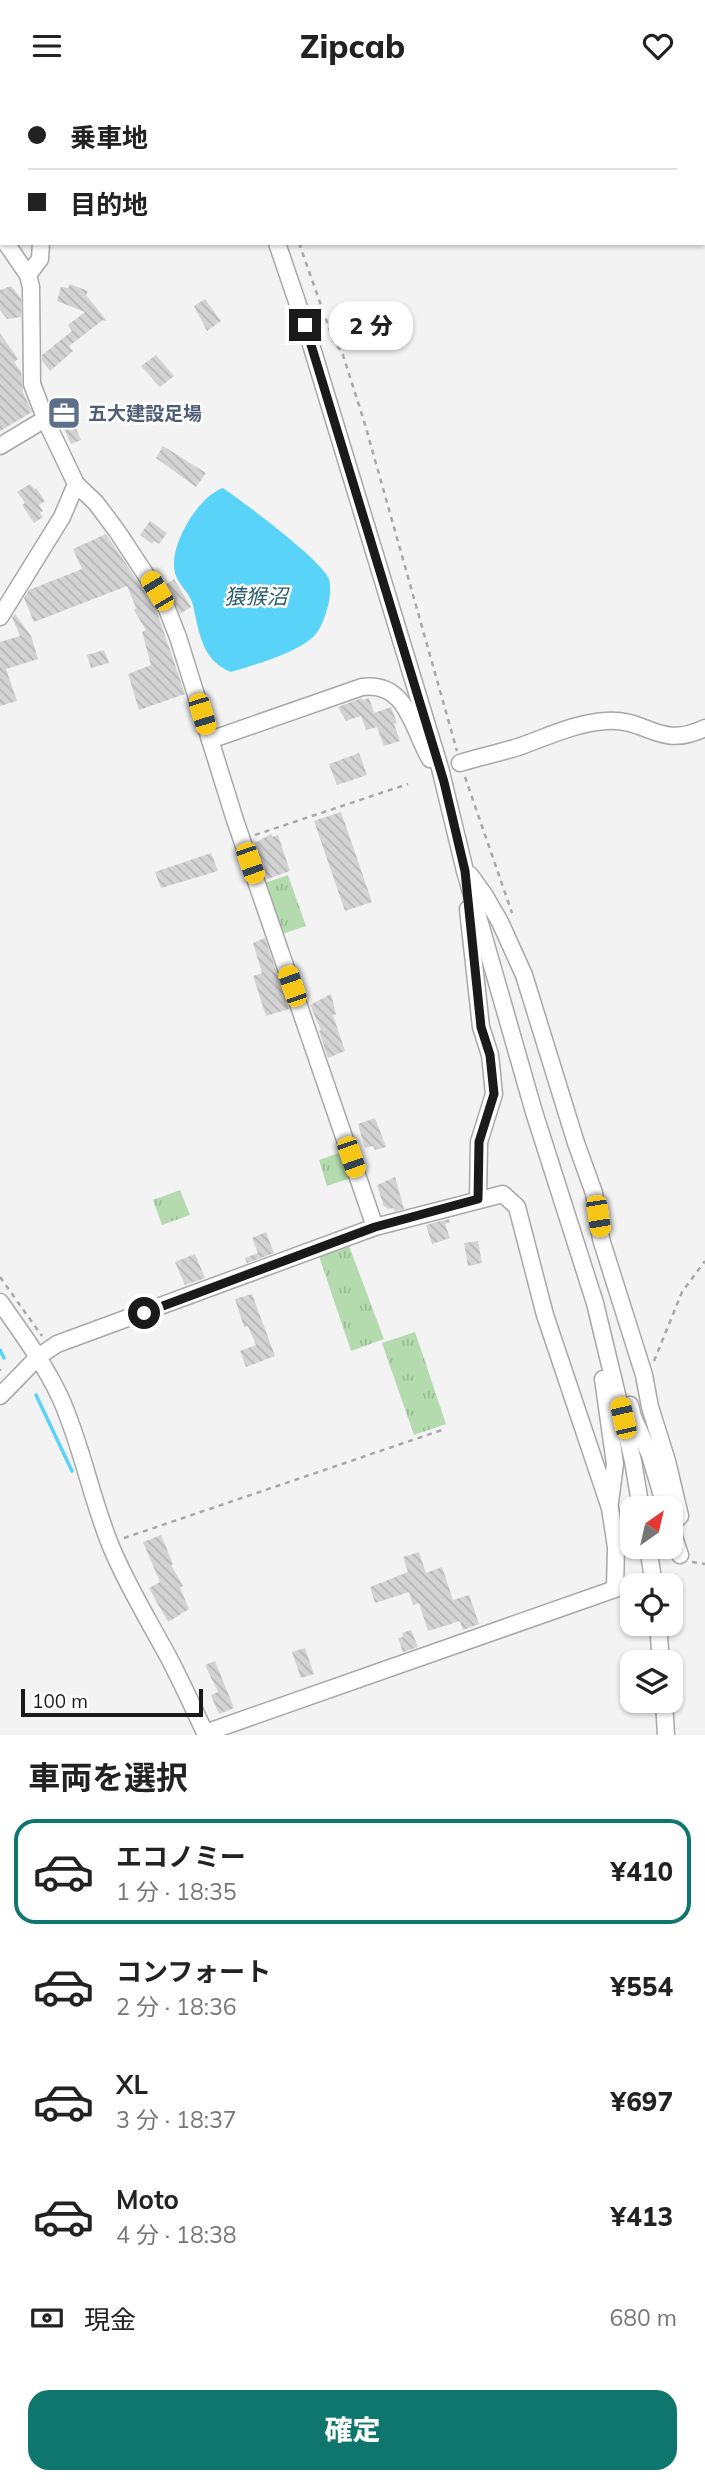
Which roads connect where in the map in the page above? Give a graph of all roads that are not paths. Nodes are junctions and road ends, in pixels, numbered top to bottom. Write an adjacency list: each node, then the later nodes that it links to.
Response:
1 (7, 245): 4 (street)
2 (41, 245): 4 (street)
3 (278, 245): 12 (street)
4 (28, 275): 5 (street)
5 (45, 419): 6 (street); 7 (street)
6 (0, 446)
7 (76, 484): 8 (street); 10 (street)
8 (0, 617)
9 (705, 728): 11 (street)
10 (210, 740): 12 (street); 15 (street)
11 (460, 763)
12 (440, 768): 13 (street)
13 (465, 871): 14 (street); 18 (street); 22 (street)
14 (478, 1199): 15 (street); 23 (street)
15 (375, 1227): 17 (street)
16 (0, 1301): 17 (street)
17 (38, 1357): 19 (street); 25 (street)
18 (613, 1375): 20 (street); 21 (street); 23 (street)
19 (0, 1396)
20 (639, 1496)
21 (662, 1496)
22 (674, 1496)
23 (610, 1508): 25 (street)
24 (665, 1713): 26 (street)
25 (205, 1734)
26 (666, 1735)

